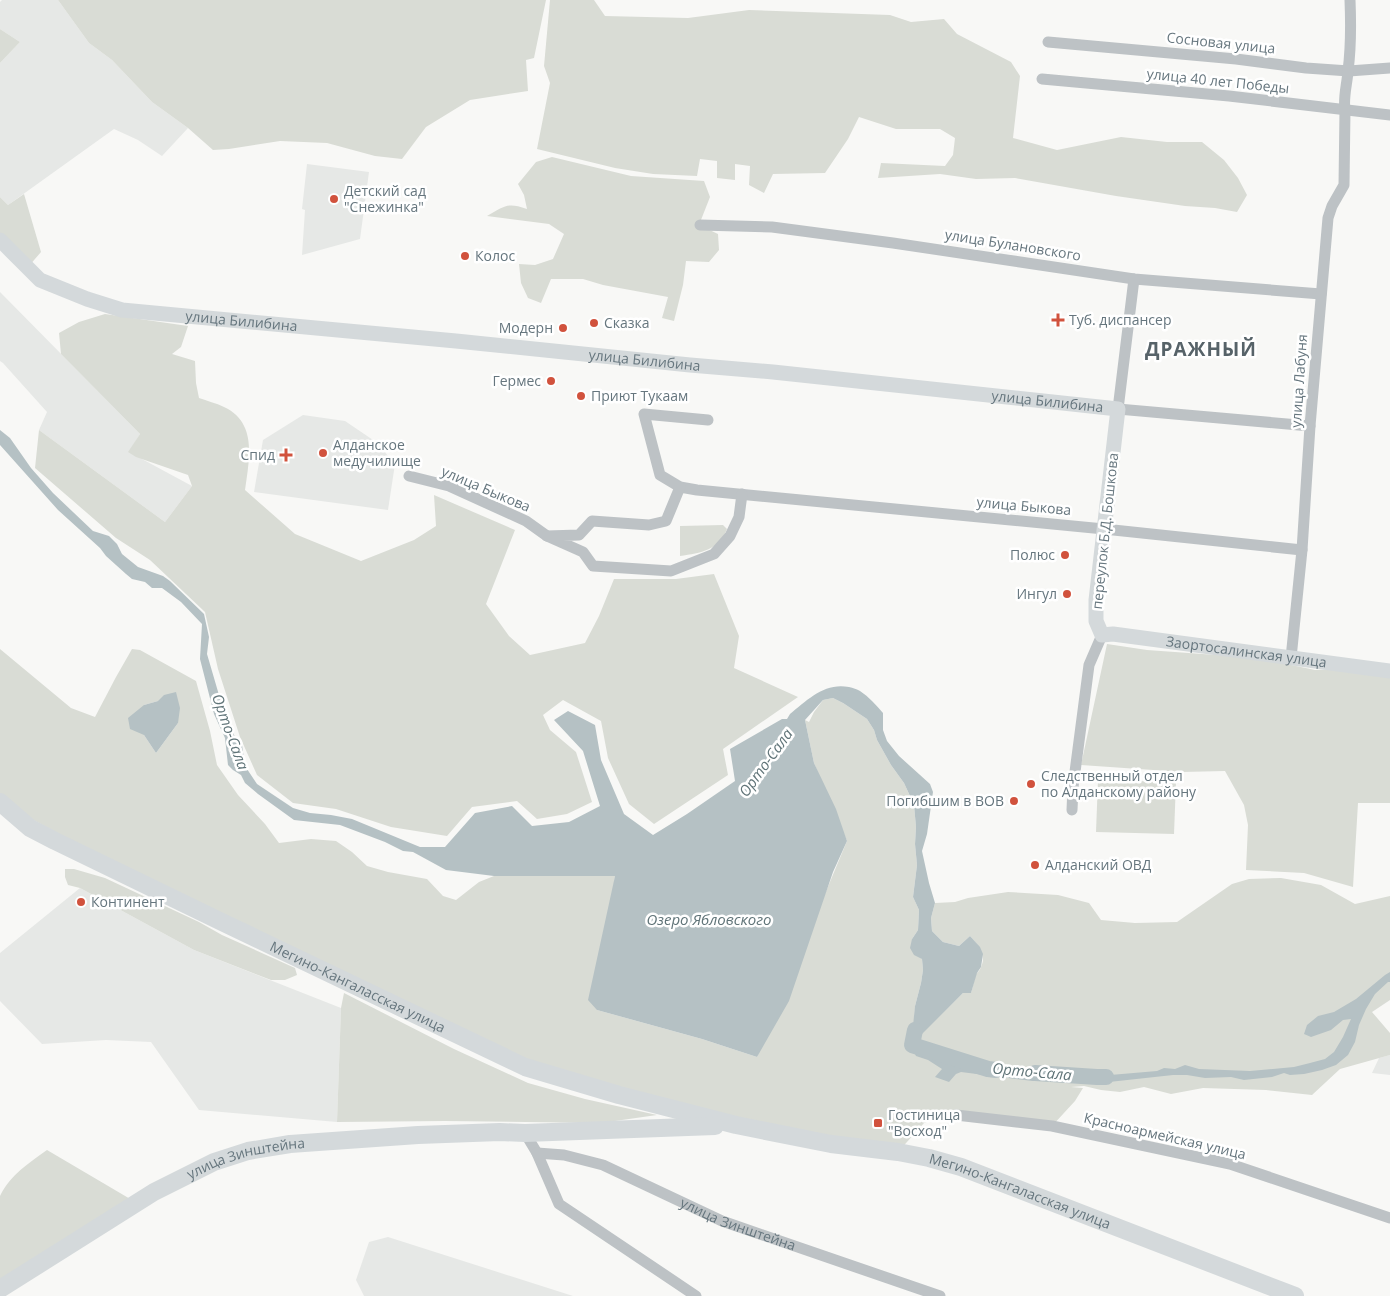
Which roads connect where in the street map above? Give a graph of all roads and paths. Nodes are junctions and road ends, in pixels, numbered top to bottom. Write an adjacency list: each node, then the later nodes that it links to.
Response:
1 (1350, 0): 4 (street, улица Лабуня)
2 (1048, 42): 4 (street, Сосновая улица)
3 (1390, 68): 4 (street, Сосновая улица)
4 (1349, 71): 6 (street, улица Лабуня)
5 (1042, 79): 6 (street, улица 40 лет Победы)
6 (1345, 110): 7 (street, улица 40 лет Победы); 11 (street, улица Лабуня)
7 (1390, 115)
8 (700, 225): 10 (street, улица Булановского)
9 (0, 240): 12 (street, улица Билибина)
10 (1134, 279): 11 (street, улица Булановского); 12 (street, переулок Б.Д. Бошкова)
11 (1321, 294): 14 (street, улица Лабуня)
12 (1118, 409): 14 (street, улица Билибина); 18 (street, переулок Б.Д. Бошкова)
13 (708, 420): 16 (street, улица Быкова)
14 (1310, 426): 20 (street, улица Лабуня)
15 (409, 476): 19 (street, улица Быкова)
16 (680, 487): 17 (street, улица Быкова); 19 (street)
17 (742, 494): 18 (street, улица Быкова); 19 (street, улица Быкова)
18 (1104, 529): 20 (street, улица Быкова); 21 (street, переулок Б.Д. Бошкова)
19 (547, 536)
20 (1302, 550): 22 (street, улица Лабуня)
21 (1102, 635): 22 (street, Заортосалинская улица); 25 (street)
22 (1291, 658): 23 (street, Заортосалинская улица)
23 (1390, 670)
24 (0, 802): 27 (main road, Мегино-Кангаласская улица)
25 (1072, 810)
26 (956, 1115): 30 (street, Красноармейская улица)
27 (736, 1125): 28 (main road, Мегино-Кангаласская улица); 34 (main road, Мегино-Кангаласская улица)
28 (525, 1133): 29 (street); 31 (main road, улица Зинштейна)
29 (537, 1153): 32 (street); 33 (street, улица Зинштейна)
30 (1390, 1218)
31 (0, 1289)
32 (696, 1296)
33 (940, 1296)
34 (1294, 1296)

